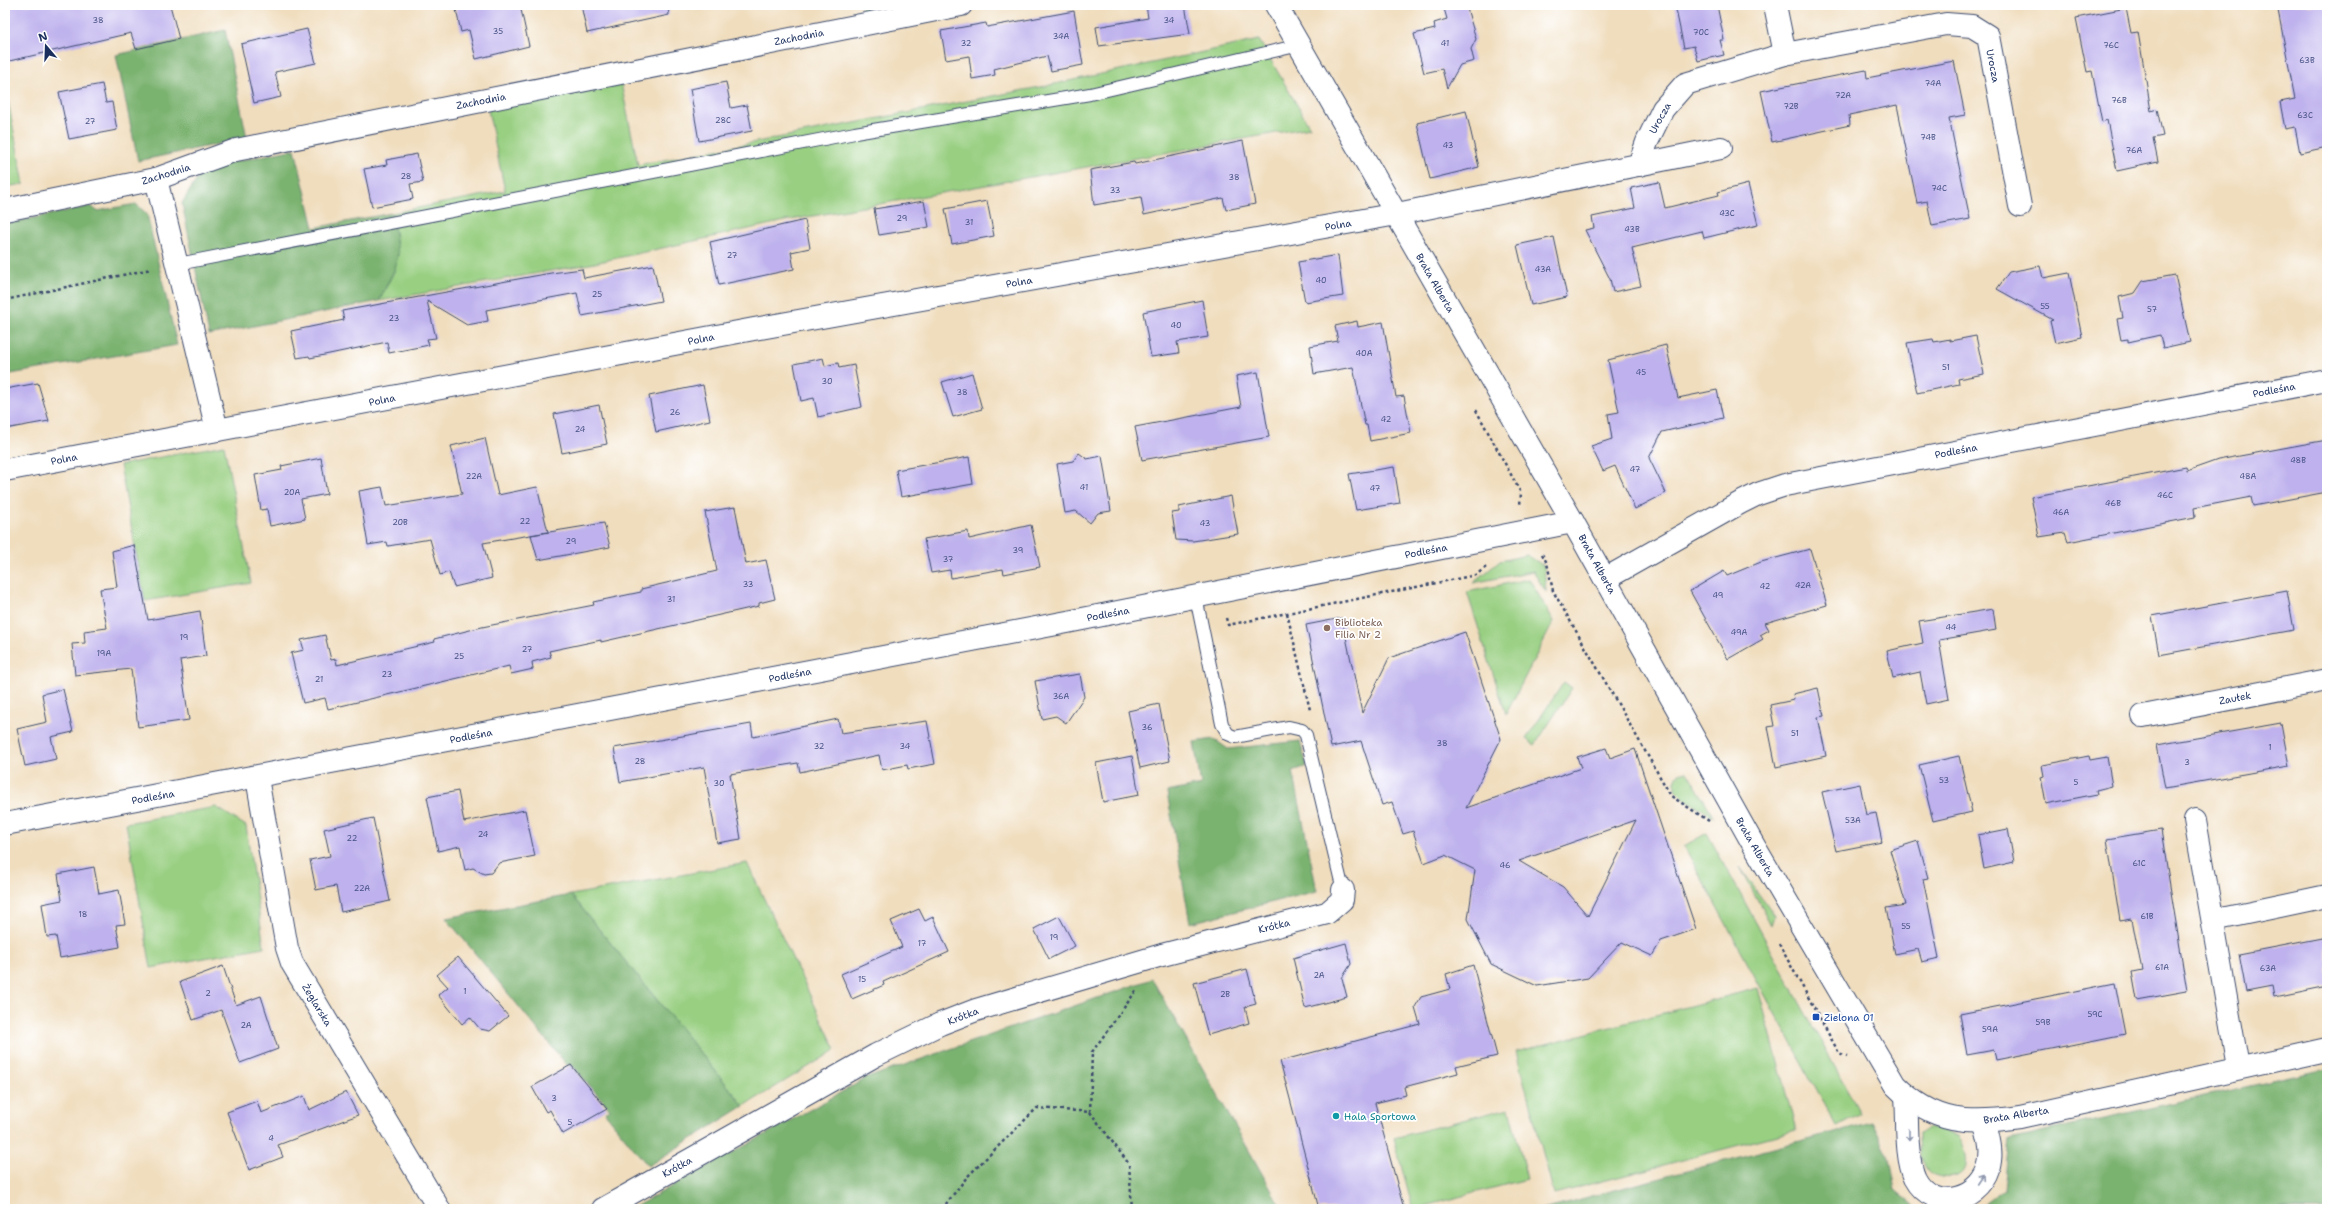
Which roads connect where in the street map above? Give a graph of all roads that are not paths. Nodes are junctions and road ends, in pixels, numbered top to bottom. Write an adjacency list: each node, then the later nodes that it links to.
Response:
1 (961, 5): 8 (street, Zachodnia)
2 (1276, 5): 4 (street, Brata Alberta)
3 (1775, 5): 5 (street)
4 (1300, 45): 11 (street, Brata Alberta); 12 (lane)
5 (1785, 54): 7 (street, Urocza); 9 (street, Urocza)
6 (1721, 148): 7 (street)
7 (1639, 165): 11 (street)
8 (156, 179): 10 (street, Zachodnia); 12 (street)
9 (2020, 206)
10 (5, 210)
11 (1397, 214): 14 (street, Polna); 16 (street, Brata Alberta)
12 (178, 264): 14 (street)
13 (2327, 380): 17 (street, Podleśna)
14 (217, 430): 15 (street, Polna)
15 (5, 470)
16 (1574, 522): 17 (street, Brata Alberta); 18 (street, Podleśna)
17 (1605, 579): 29 (street, Brata Alberta)
18 (1196, 597): 21 (street, Podleśna); 24 (lane)
19 (2327, 680): 20 (street, Zaułek)
20 (2143, 716)
21 (256, 778): 23 (street, Podleśna); 31 (street, Żeglarska)
22 (2195, 820): 26 (street)
23 (5, 824)
24 (1343, 890): 32 (street, Krótka)
25 (2327, 896): 26 (street)
26 (2212, 920): 28 (street)
27 (2327, 1049): 28 (street, Brata Alberta)
28 (2238, 1067): 30 (street, Brata Alberta)
29 (1906, 1096): 30 (street, Brata Alberta); 30 (street, one-way to 30)
30 (1984, 1122)
31 (439, 1209)
32 (603, 1209)

